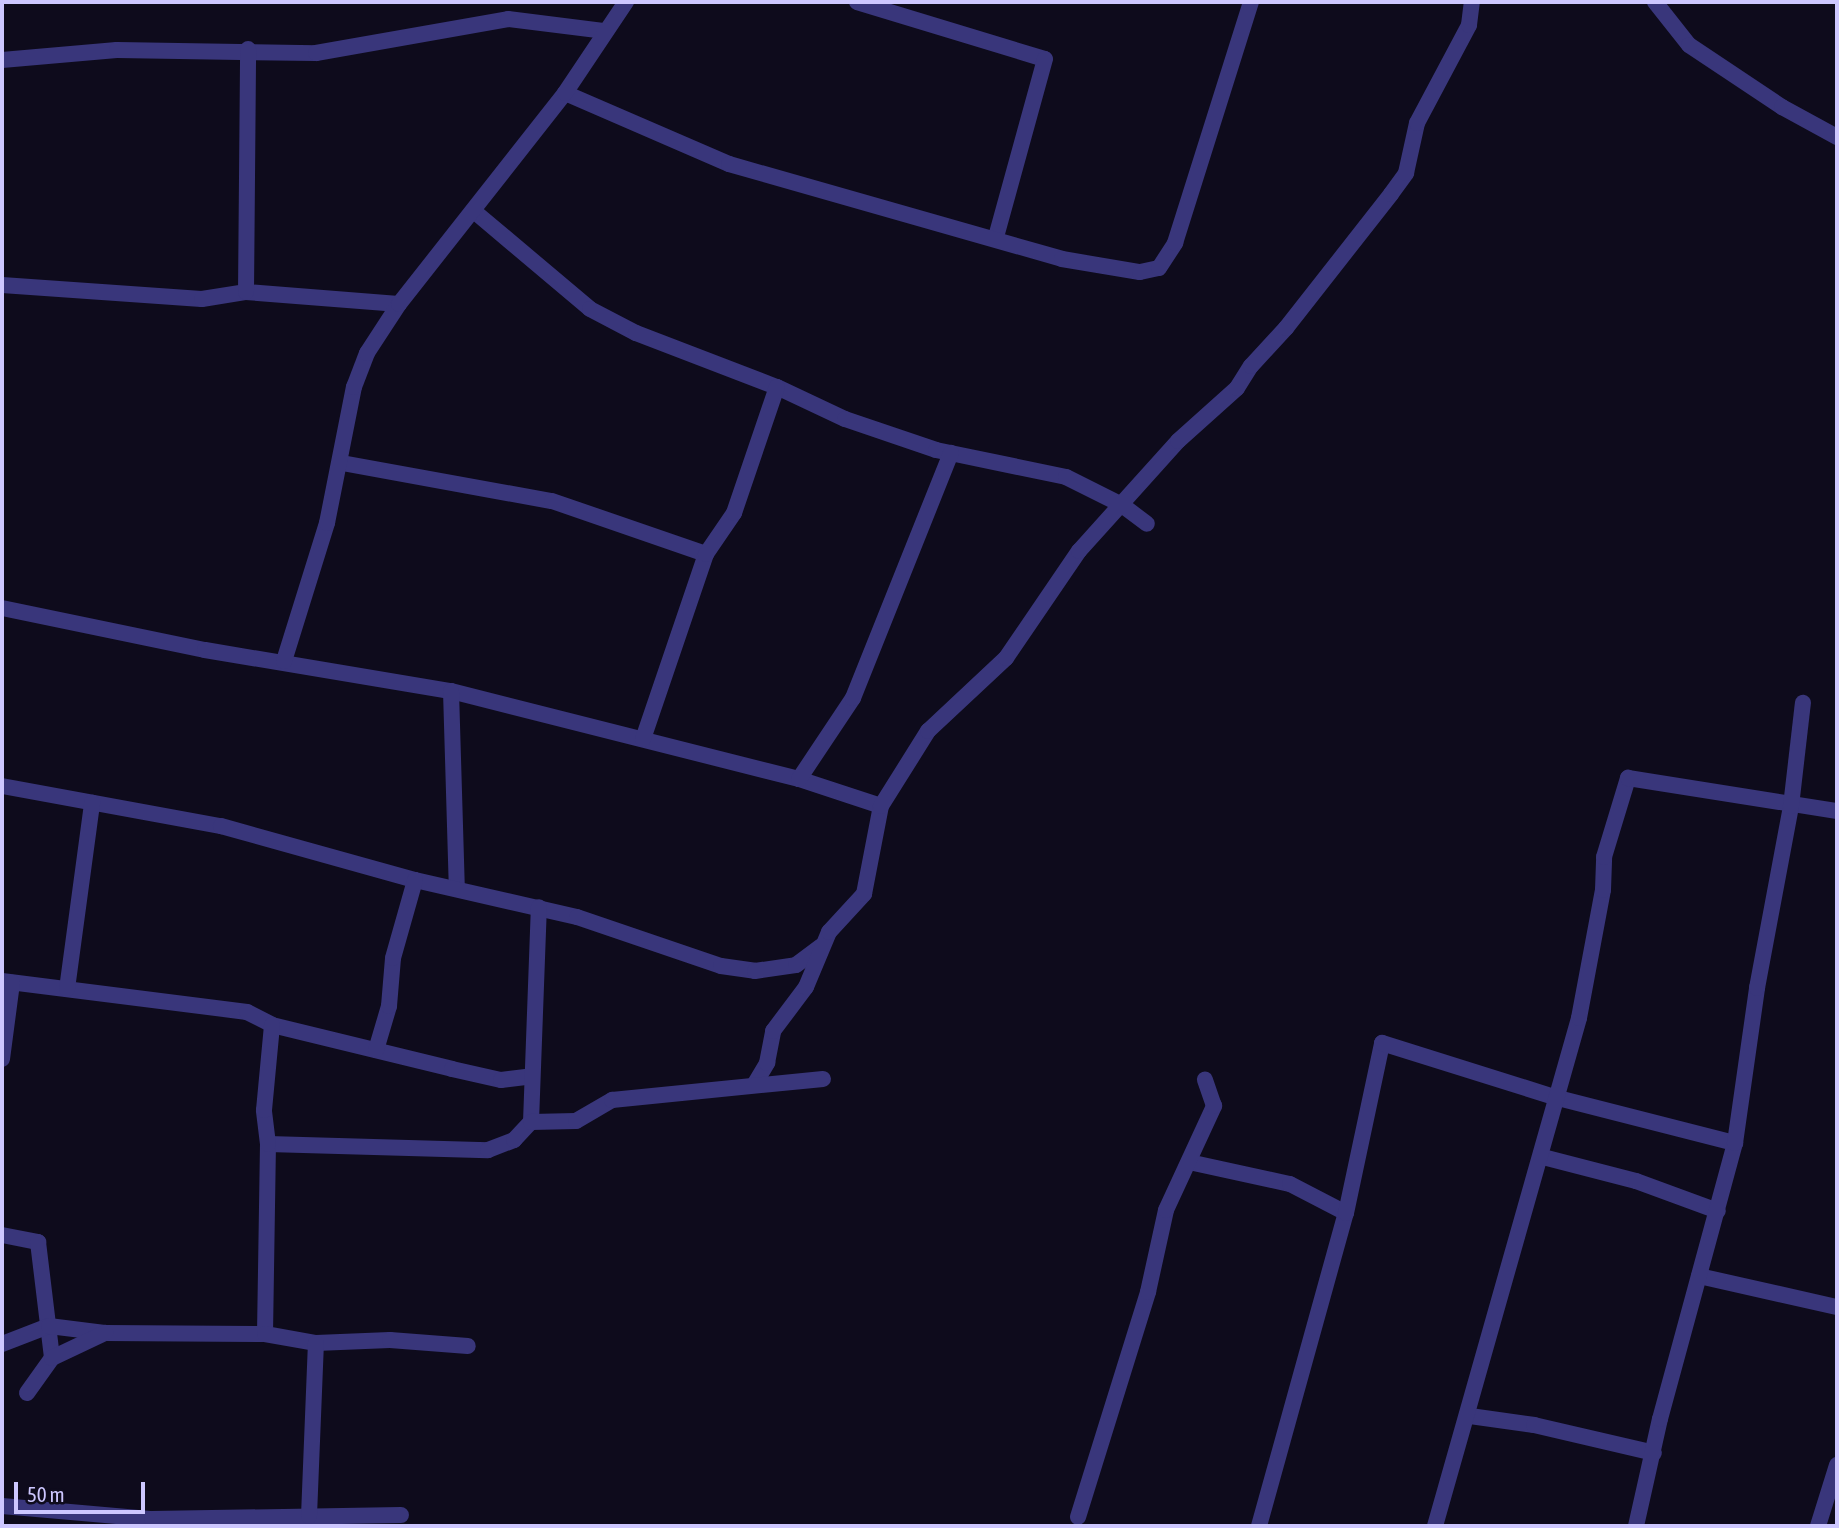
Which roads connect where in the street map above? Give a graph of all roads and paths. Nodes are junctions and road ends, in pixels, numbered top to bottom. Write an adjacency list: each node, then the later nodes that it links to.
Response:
1 (626, 2): 6 (street)
2 (858, 2): 12 (street)
3 (1251, 2): 12 (street)
4 (1472, 2): 19 (street)
5 (1655, 2): 10 (street)
6 (606, 31): 7 (street); 9 (street)
7 (247, 49): 8 (street); 14 (street)
8 (2, 60)
9 (565, 93): 11 (street); 12 (street)
10 (1837, 137)
11 (475, 212): 15 (street); 16 (street)
12 (996, 237)
13 (2, 285): 14 (street)
14 (246, 292): 15 (street)
15 (399, 304): 18 (street)
16 (777, 387): 17 (street); 21 (street)
17 (951, 453): 19 (street); 27 (street)
18 (342, 463): 21 (street); 23 (street)
19 (1122, 505): 20 (street); 30 (street)
20 (1147, 524)
21 (706, 554): 26 (street)
22 (2, 608): 23 (street)
23 (284, 661): 24 (street)
24 (451, 691): 26 (street); 34 (street)
25 (1803, 704): 31 (street)
26 (643, 740): 27 (street)
27 (799, 779): 30 (street)
28 (2, 786): 29 (street)
29 (92, 803): 33 (street); 38 (street)
30 (881, 806): 36 (street)
31 (1791, 806): 32 (street); 46 (street); 48 (street)
32 (1837, 811)
33 (415, 880): 34 (street); 40 (street)
34 (457, 888): 35 (street)
35 (539, 907): 36 (street); 42 (street)
36 (821, 946): 45 (street)
37 (7, 982): 38 (street); 41 (street)
38 (67, 989): 39 (street)
39 (272, 1025): 40 (street); 49 (street)
40 (376, 1050): 42 (street)
41 (2, 1059)
42 (532, 1076): 47 (street)
43 (823, 1079): 45 (street)
44 (1205, 1080): 51 (street)
45 (754, 1085): 47 (street)
46 (1558, 1098): 48 (street); 50 (street); 53 (street)
47 (531, 1122): 49 (street)
48 (1735, 1143): 52 (street)
49 (268, 1144): 59 (street)
50 (1543, 1157): 52 (street); 65 (street)
51 (1189, 1161): 53 (street); 71 (street)
52 (1718, 1211): 55 (street)
53 (1346, 1213): 73 (street)
54 (2, 1236): 57 (street)
55 (1699, 1276): 56 (street); 66 (street)
56 (1837, 1307)
57 (49, 1326): 58 (street); 61 (street); 63 (street)
58 (105, 1333): 59 (street); 63 (street)
59 (265, 1334): 60 (street)
60 (316, 1343): 62 (street); 70 (street)
61 (2, 1344)
62 (468, 1346)
63 (51, 1358): 64 (street)
64 (27, 1393)
65 (1470, 1416): 66 (street); 74 (street)
66 (1654, 1452): 75 (street)
67 (1837, 1465): 76 (street)
68 (2, 1506): 72 (street)
69 (401, 1515): 70 (street)
70 (309, 1516): 72 (street)
71 (1078, 1517)
72 (205, 1522)
73 (1259, 1526)
74 (1436, 1526)
75 (1636, 1526)
76 (1818, 1526)

